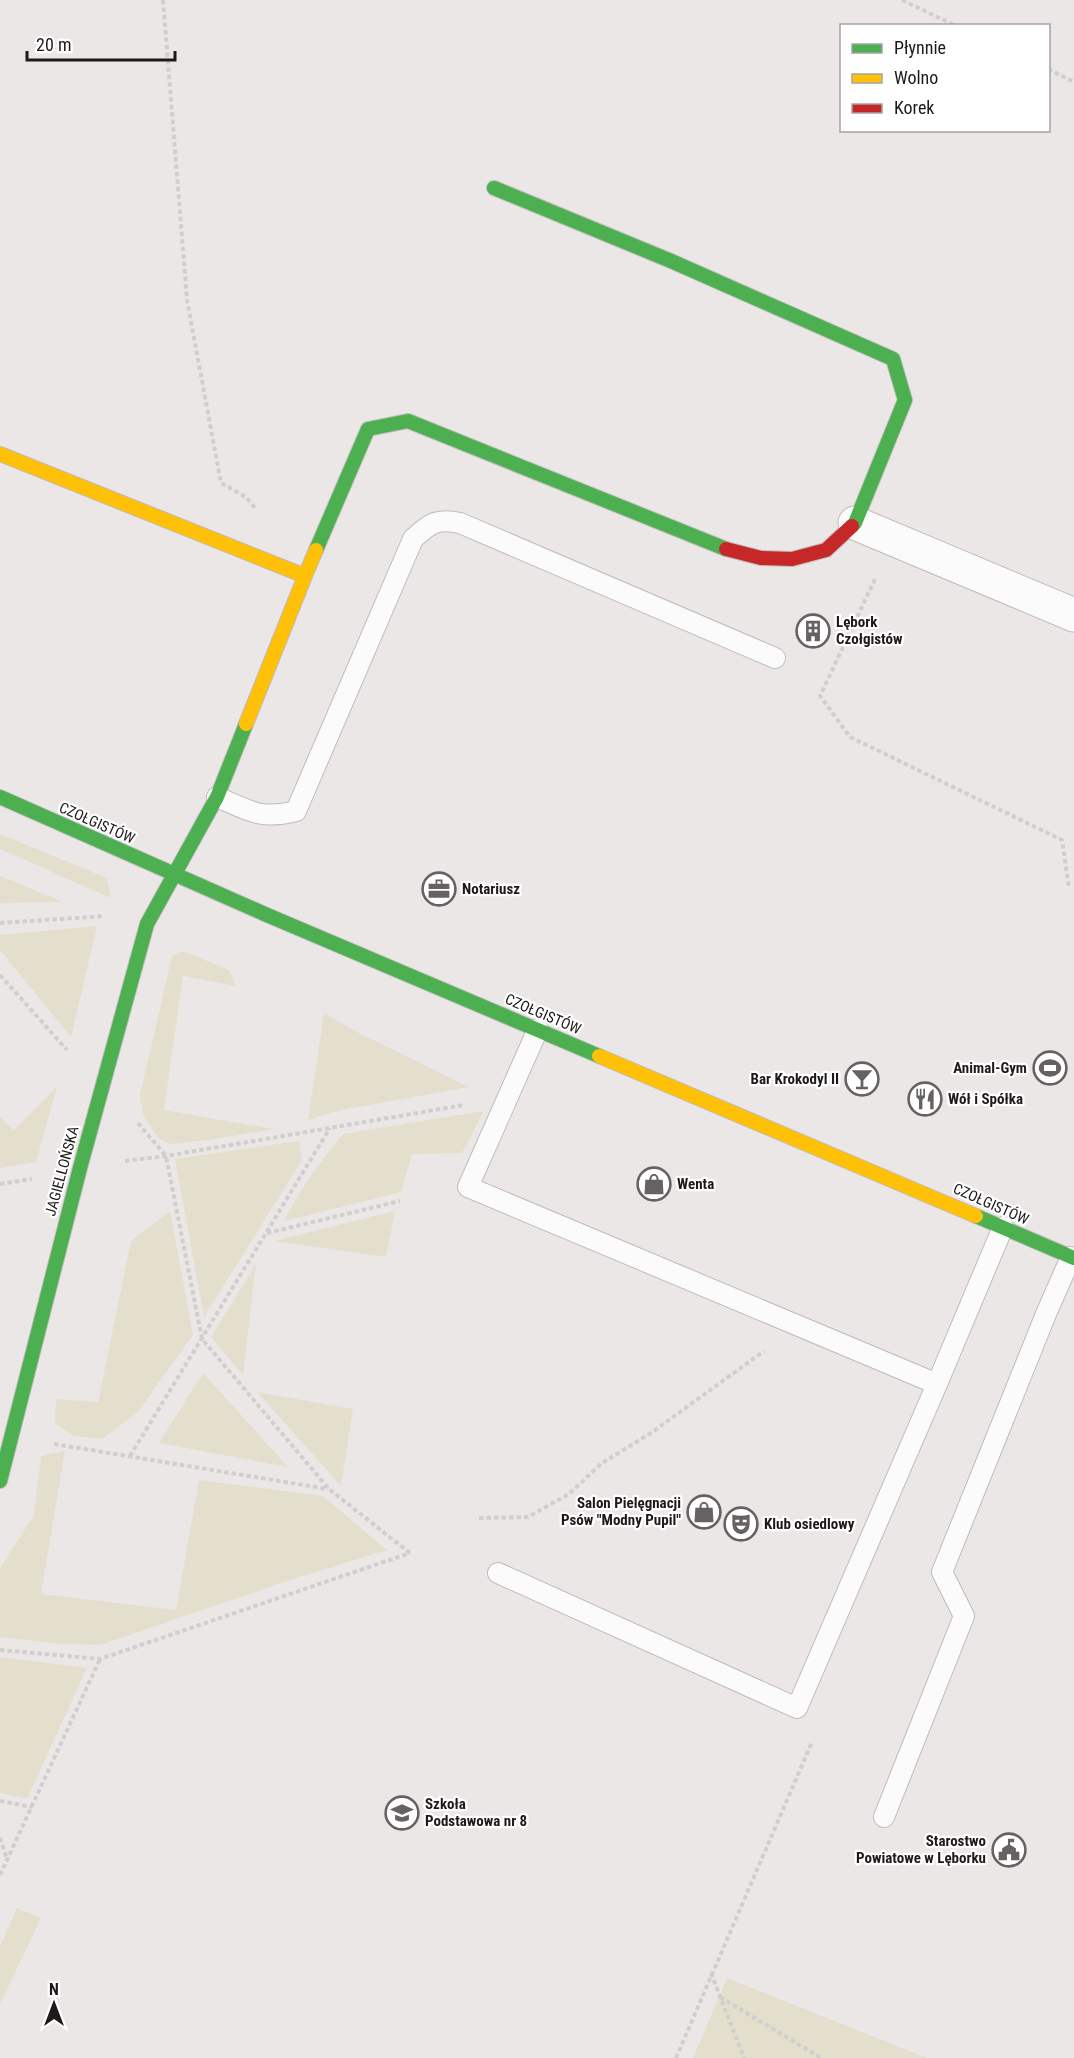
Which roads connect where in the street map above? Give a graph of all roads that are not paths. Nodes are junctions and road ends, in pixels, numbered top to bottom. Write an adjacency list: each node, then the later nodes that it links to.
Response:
1 (494, 188): 3 (street)
2 (0, 454): 4 (street)
3 (855, 523): 4 (street, JAGIELLOŃSKA); 5 (street)
4 (305, 576): 8 (street, JAGIELLOŃSKA)
5 (1074, 615)
6 (775, 658): 8 (lane)
7 (0, 797): 9 (street, CZOŁGISTÓW)
8 (217, 797): 9 (street, JAGIELLOŃSKA)
9 (174, 875): 10 (street, CZOŁGISTÓW); 14 (street, JAGIELLOŃSKA)
10 (538, 1029): 11 (street, CZOŁGISTÓW); 13 (lane)
11 (1003, 1227): 12 (street, CZOŁGISTÓW); 13 (lane)
12 (1072, 1258): 16 (lane)
13 (937, 1384): 15 (lane)
14 (0, 1481)
15 (498, 1573)
16 (884, 1817)

